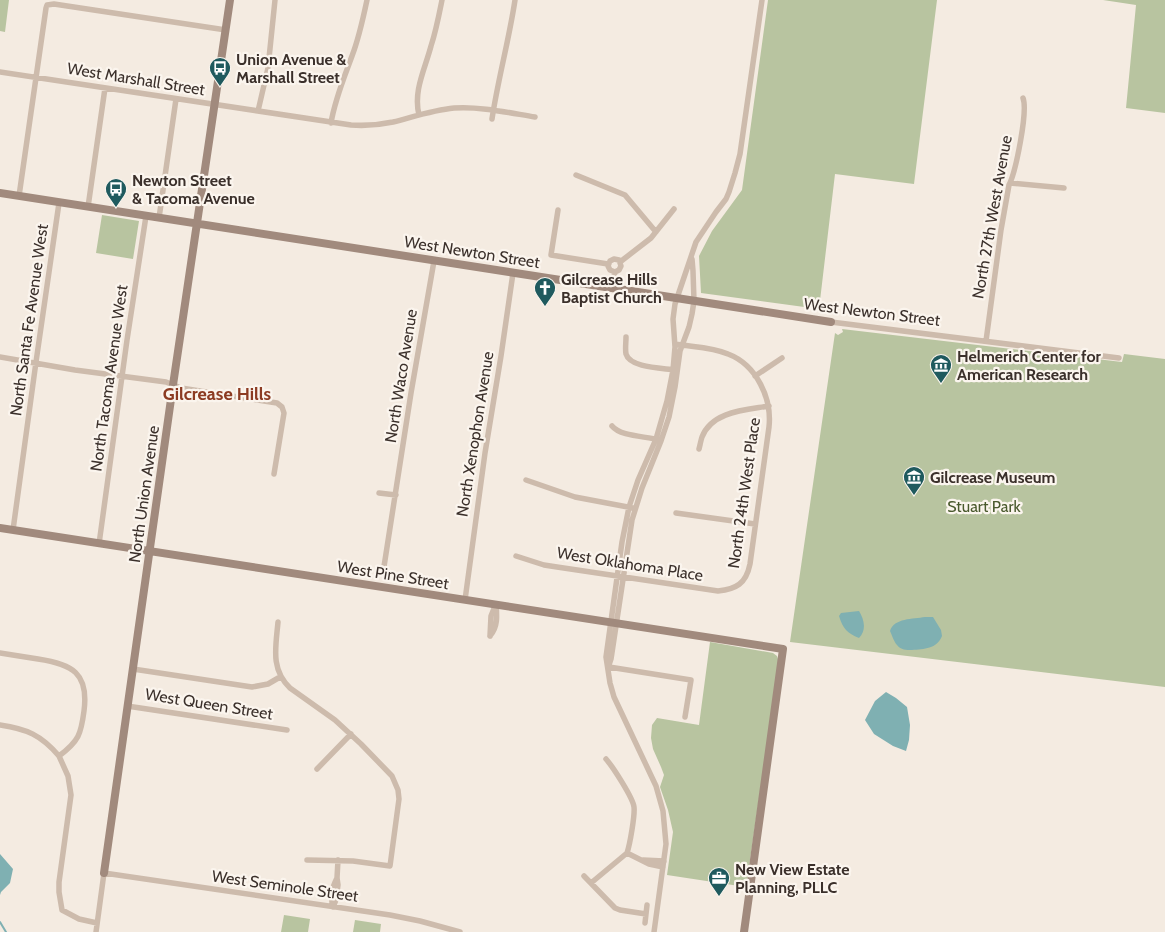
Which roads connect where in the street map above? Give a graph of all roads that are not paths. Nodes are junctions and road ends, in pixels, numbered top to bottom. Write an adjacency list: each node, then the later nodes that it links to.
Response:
1 (230, 0): 7 (street, North Union Avenue)
2 (275, 0): 14 (street)
3 (367, 0): 19 (street)
4 (442, 0): 16 (street)
5 (515, 0): 15 (street)
6 (762, 0): 33 (street)
7 (226, 30): 9 (street); 13 (street, North Union Avenue)
8 (0, 72): 9 (street, West Marshall Street)
9 (36, 77): 10 (street, West Marshall Street); 24 (street)
10 (105, 88): 12 (street, West Marshall Street); 26 (street)
11 (1022, 98): 21 (street, North 27th West Avenue)
12 (176, 99): 13 (street, West Marshall Street); 30 (street)
13 (214, 105): 14 (street, West Marshall Street); 31 (street, North Union Avenue)
14 (258, 111): 19 (street, West Marshall Street)
15 (493, 111): 16 (street, West Marshall Street); 17 (street, West Marshall Street); 18 (street)
16 (419, 115): 19 (street, West Marshall Street)
17 (535, 117)
18 (492, 119)
19 (330, 122)
20 (576, 174): 32 (street)
21 (1010, 183): 22 (street); 44 (street, North 27th West Avenue)
22 (1064, 188)
23 (0, 193): 24 (street, West Newton Street)
24 (19, 196): 25 (street, West Newton Street)
25 (59, 203): 26 (street, West Newton Street); 50 (street, North Santa Fe Avenue West)
26 (88, 207): 29 (street, West Newton Street)
27 (674, 209): 32 (street)
28 (558, 210): 36 (street)
29 (146, 216): 30 (street, West Newton Street); 53 (street, North Tacoma Avenue West)
30 (159, 218): 31 (street, West Newton Street)
31 (197, 224): 34 (street, West Newton Street); 54 (street, North Union Avenue)
32 (656, 232): 35 (street)
33 (692, 256): 40 (street); 41 (street)
34 (434, 261): 38 (street, West Newton Street); 62 (street, North Waco Avenue)
35 (620, 262): 36 (street); 37 (street)
36 (608, 264): 37 (street)
37 (615, 272): 39 (street)
38 (514, 273): 39 (street, West Newton Street); 74 (street, North Xenophon Avenue)
39 (611, 288): 40 (street, West Newton Street)
40 (677, 298): 41 (street, West Newton Street); 45 (street)
41 (694, 301): 42 (street, West Newton Street); 46 (street)
42 (831, 322): 44 (street, West Newton Street)
43 (626, 337): 51 (street)
44 (986, 341): 49 (street, West Newton Street)
45 (675, 344): 46 (street, North 24th West Place); 51 (street)
46 (682, 346): 51 (street); 52 (street, North 24th West Place)
47 (0, 357): 50 (street)
48 (782, 358): 52 (street)
49 (1119, 358)
50 (36, 362): 53 (street); 67 (street, North Santa Fe Avenue West)
51 (675, 370): 57 (street)
52 (755, 376): 55 (street, North 24th West Place)
53 (123, 377): 54 (street); 68 (street, North Tacoma Avenue West)
54 (173, 385): 59 (street); 69 (street, North Union Avenue)
55 (769, 406): 58 (street); 65 (street, North 24th West Place)
56 (612, 426): 57 (street)
57 (658, 440): 63 (street)
58 (699, 449)
59 (274, 474)
60 (526, 480): 63 (street)
61 (379, 493): 62 (street)
62 (396, 495): 71 (street, North Waco Avenue)
63 (632, 508): 72 (street)
64 (676, 513): 65 (street)
65 (755, 524): 73 (street, North 24th West Place)
66 (0, 528): 67 (street, West Pine Street)
67 (13, 530): 68 (street, West Pine Street)
68 (99, 544): 69 (street, West Pine Street)
69 (150, 552): 74 (street, West Pine Street); 79 (street, North Union Avenue)
70 (516, 556): 72 (street, West Oklahoma Place)
71 (384, 573)
72 (621, 577): 73 (street, West Oklahoma Place); 76 (street)
73 (739, 585)
74 (465, 600): 76 (street, West Pine Street)
75 (278, 622): 80 (street)
76 (614, 623): 78 (street); 104 (street, West Pine Street)
77 (0, 653): 86 (street)
78 (609, 667): 82 (street); 92 (street)
79 (132, 669): 80 (street); 81 (street, North Union Avenue)
80 (280, 677): 85 (street)
81 (127, 706): 84 (street, West Queen Street); 93 (street, North Union Avenue)
82 (685, 717)
83 (0, 725): 86 (street)
84 (287, 730)
85 (352, 734): 88 (street); 91 (street)
86 (59, 756): 99 (street)
87 (606, 760): 89 (street)
88 (317, 769)
89 (627, 853): 92 (street); 95 (street)
90 (307, 860): 91 (street)
91 (338, 860): 97 (street)
92 (664, 864): 103 (street)
93 (104, 873): 97 (street, West Seminole Street); 99 (street, North Union Avenue)
94 (584, 876): 95 (street)
95 (591, 883): 98 (street)
96 (647, 905): 98 (street)
97 (333, 907): 102 (street, West Seminole Street)
98 (646, 914): 100 (street)
99 (97, 923): 101 (street, North Union Avenue)
100 (645, 923)
101 (96, 932)
102 (460, 932)
103 (654, 932)
104 (744, 932)

